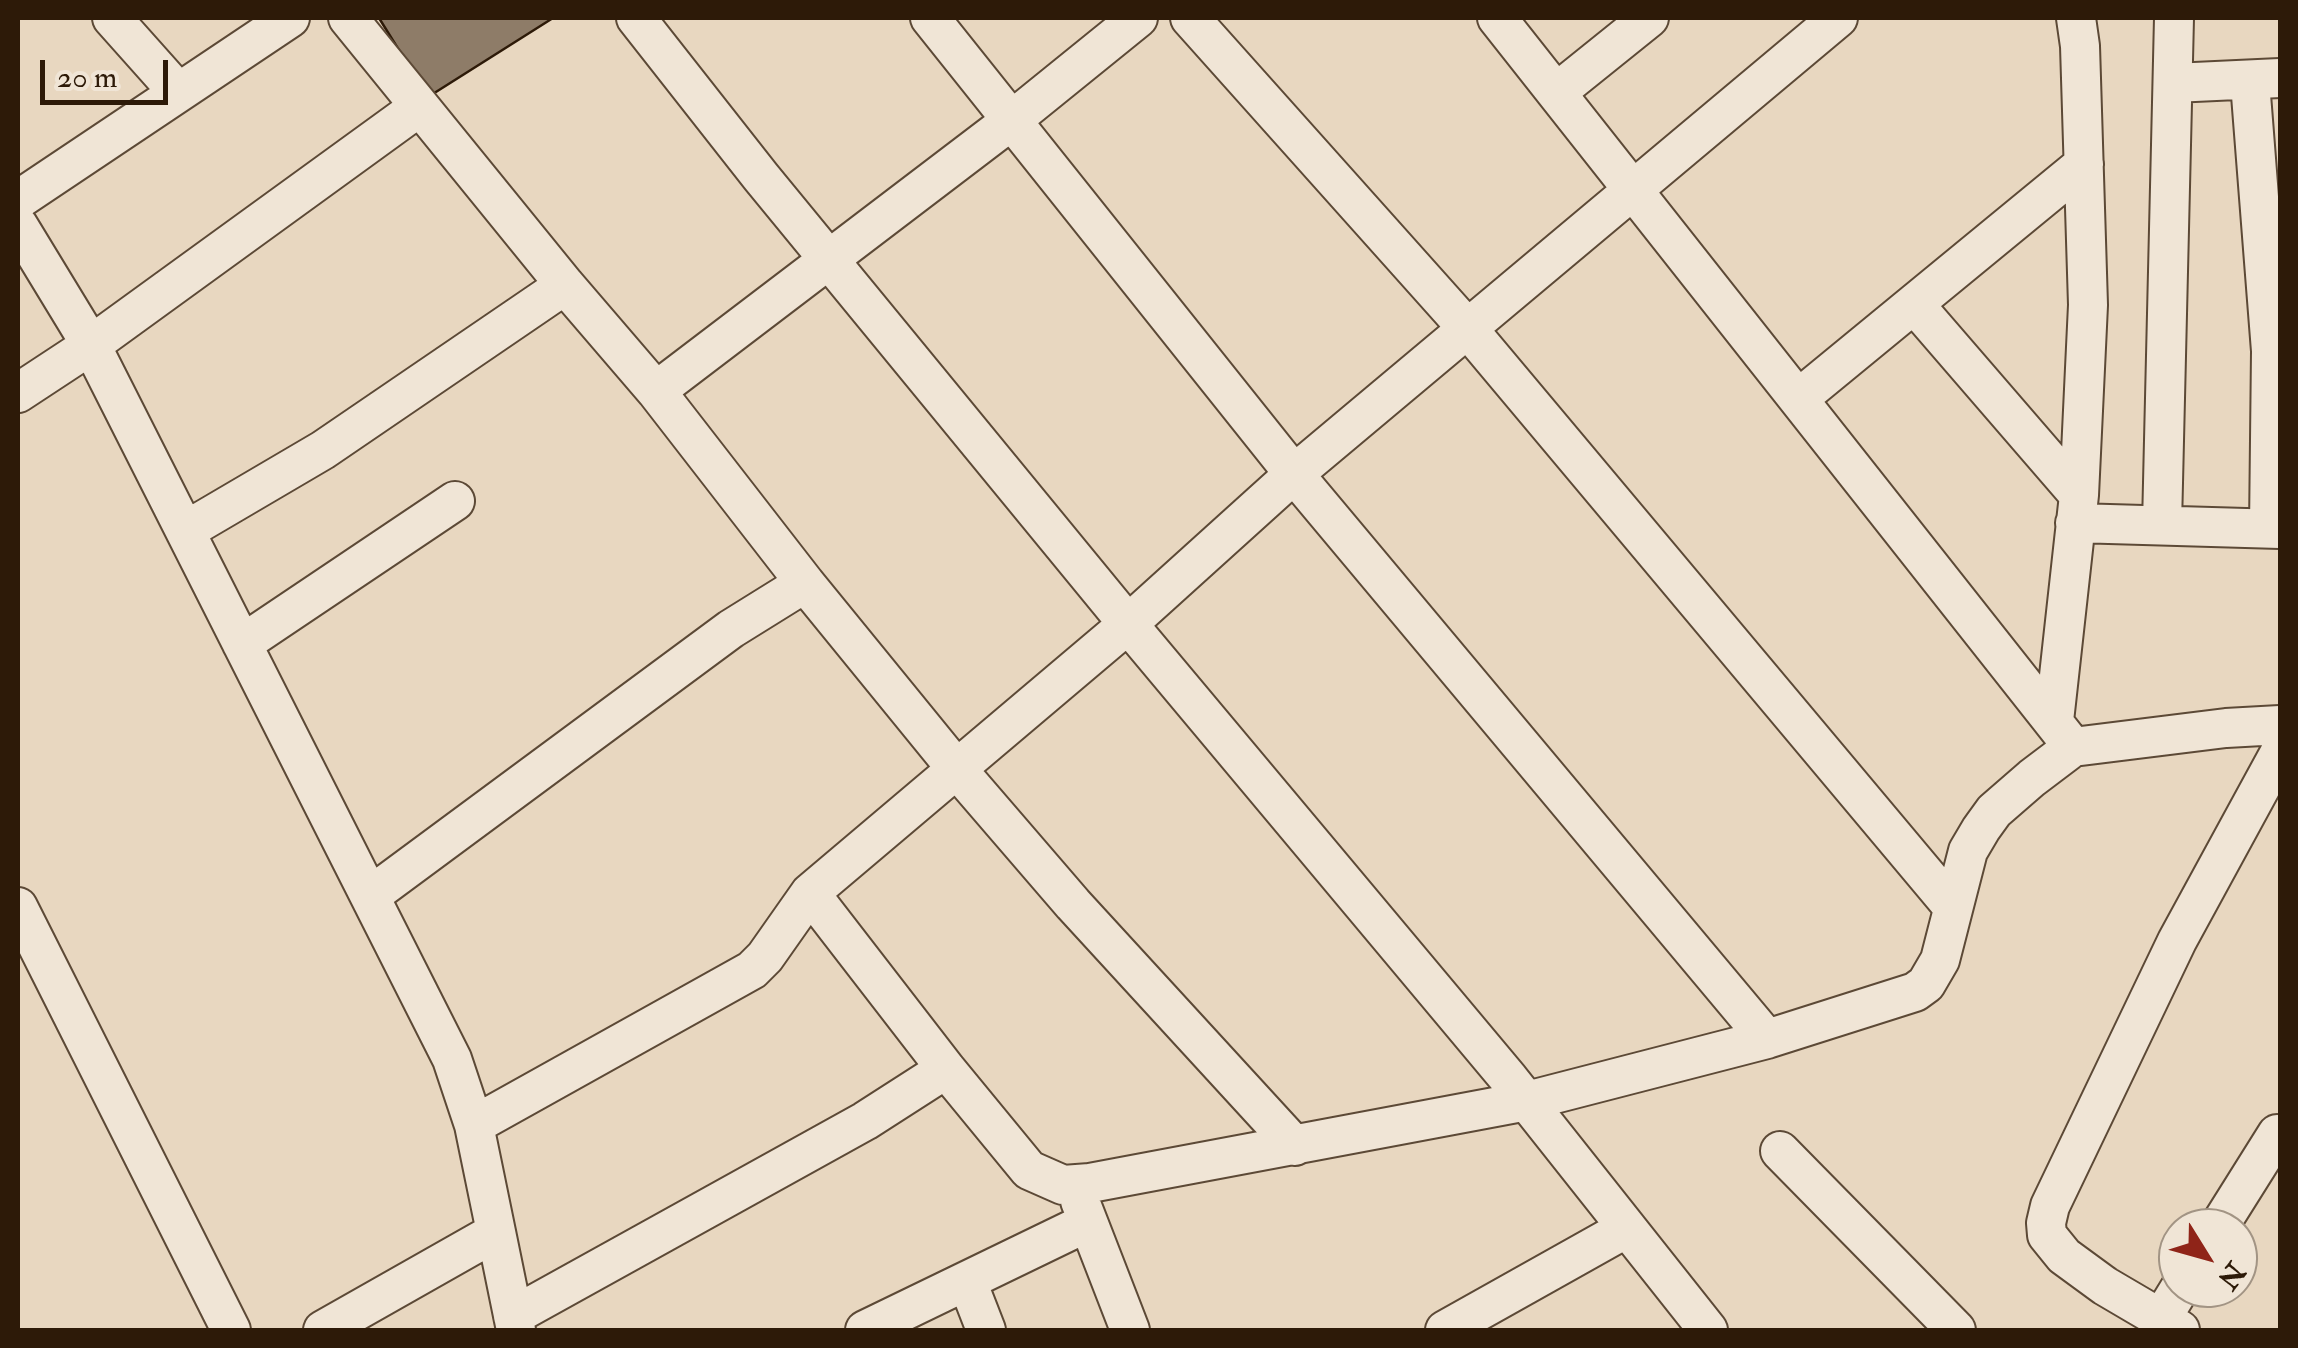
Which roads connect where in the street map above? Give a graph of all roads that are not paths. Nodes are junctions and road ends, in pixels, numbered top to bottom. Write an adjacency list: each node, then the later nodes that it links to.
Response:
1 (112, 18): 15 (street)
2 (290, 18): 15 (street)
3 (348, 18): 17 (street)
4 (636, 18): 23 (street)
5 (930, 18): 18 (street)
6 (1138, 18): 18 (street)
7 (1190, 18): 26 (street)
8 (1497, 18): 16 (street)
9 (1649, 18): 16 (street)
10 (1838, 18): 20 (street)
11 (2076, 18): 19 (street)
12 (2174, 18): 14 (street)
13 (2265, 80): 14 (street); 35 (street)
14 (2173, 83): 34 (street)
15 (178, 92): 21 (street)
16 (1557, 92): 20 (street)
17 (419, 107): 24 (street); 27 (street)
18 (1012, 120): 23 (street); 31 (street)
19 (2084, 164): 25 (street); 33 (street)
20 (1634, 188): 26 (street); 30 (street)
21 (18, 200)
22 (18, 225): 27 (street)
23 (830, 259): 28 (street); 38 (street)
24 (565, 286): 28 (street); 36 (street)
25 (1914, 304): 30 (street); 33 (street)
26 (1468, 329): 31 (street); 46 (street)
27 (91, 345): 29 (street); 36 (street)
28 (656, 392): 37 (street)
29 (18, 393)
30 (1798, 400): 41 (street)
31 (1294, 474): 38 (street); 48 (street)
32 (456, 501): 39 (street)
33 (2077, 509): 34 (street); 41 (street)
34 (2162, 526): 35 (street)
35 (2275, 528)
36 (184, 531): 39 (street)
37 (806, 583): 43 (street); 45 (street)
38 (1128, 624): 43 (street); 50 (street)
39 (242, 644): 45 (street)
40 (2280, 725): 41 (street)
41 (2064, 734): 46 (street)
42 (2280, 752): 61 (street)
43 (955, 768): 44 (street); 53 (street)
44 (810, 893): 49 (street); 51 (street)
45 (370, 896): 51 (street)
46 (1952, 906): 48 (street)
47 (18, 907): 63 (street)
48 (1767, 1039): 50 (street)
49 (946, 1069): 55 (street); 62 (street)
50 (1527, 1100): 53 (street); 58 (street)
51 (474, 1125): 59 (street)
52 (2276, 1134): 56 (street)
53 (1295, 1146): 55 (street)
54 (1780, 1152): 70 (street)
55 (1074, 1184): 57 (street)
56 (2230, 1208)
57 (1088, 1222): 60 (street); 67 (street)
58 (1627, 1228): 68 (street); 69 (street)
59 (496, 1232): 62 (street); 64 (street)
60 (967, 1281): 65 (street); 66 (street)
61 (2174, 1313)
62 (514, 1323)
63 (231, 1330)
64 (323, 1330)
65 (866, 1330)
66 (986, 1330)
67 (1130, 1330)
68 (1445, 1330)
69 (1708, 1330)
70 (1956, 1330)

